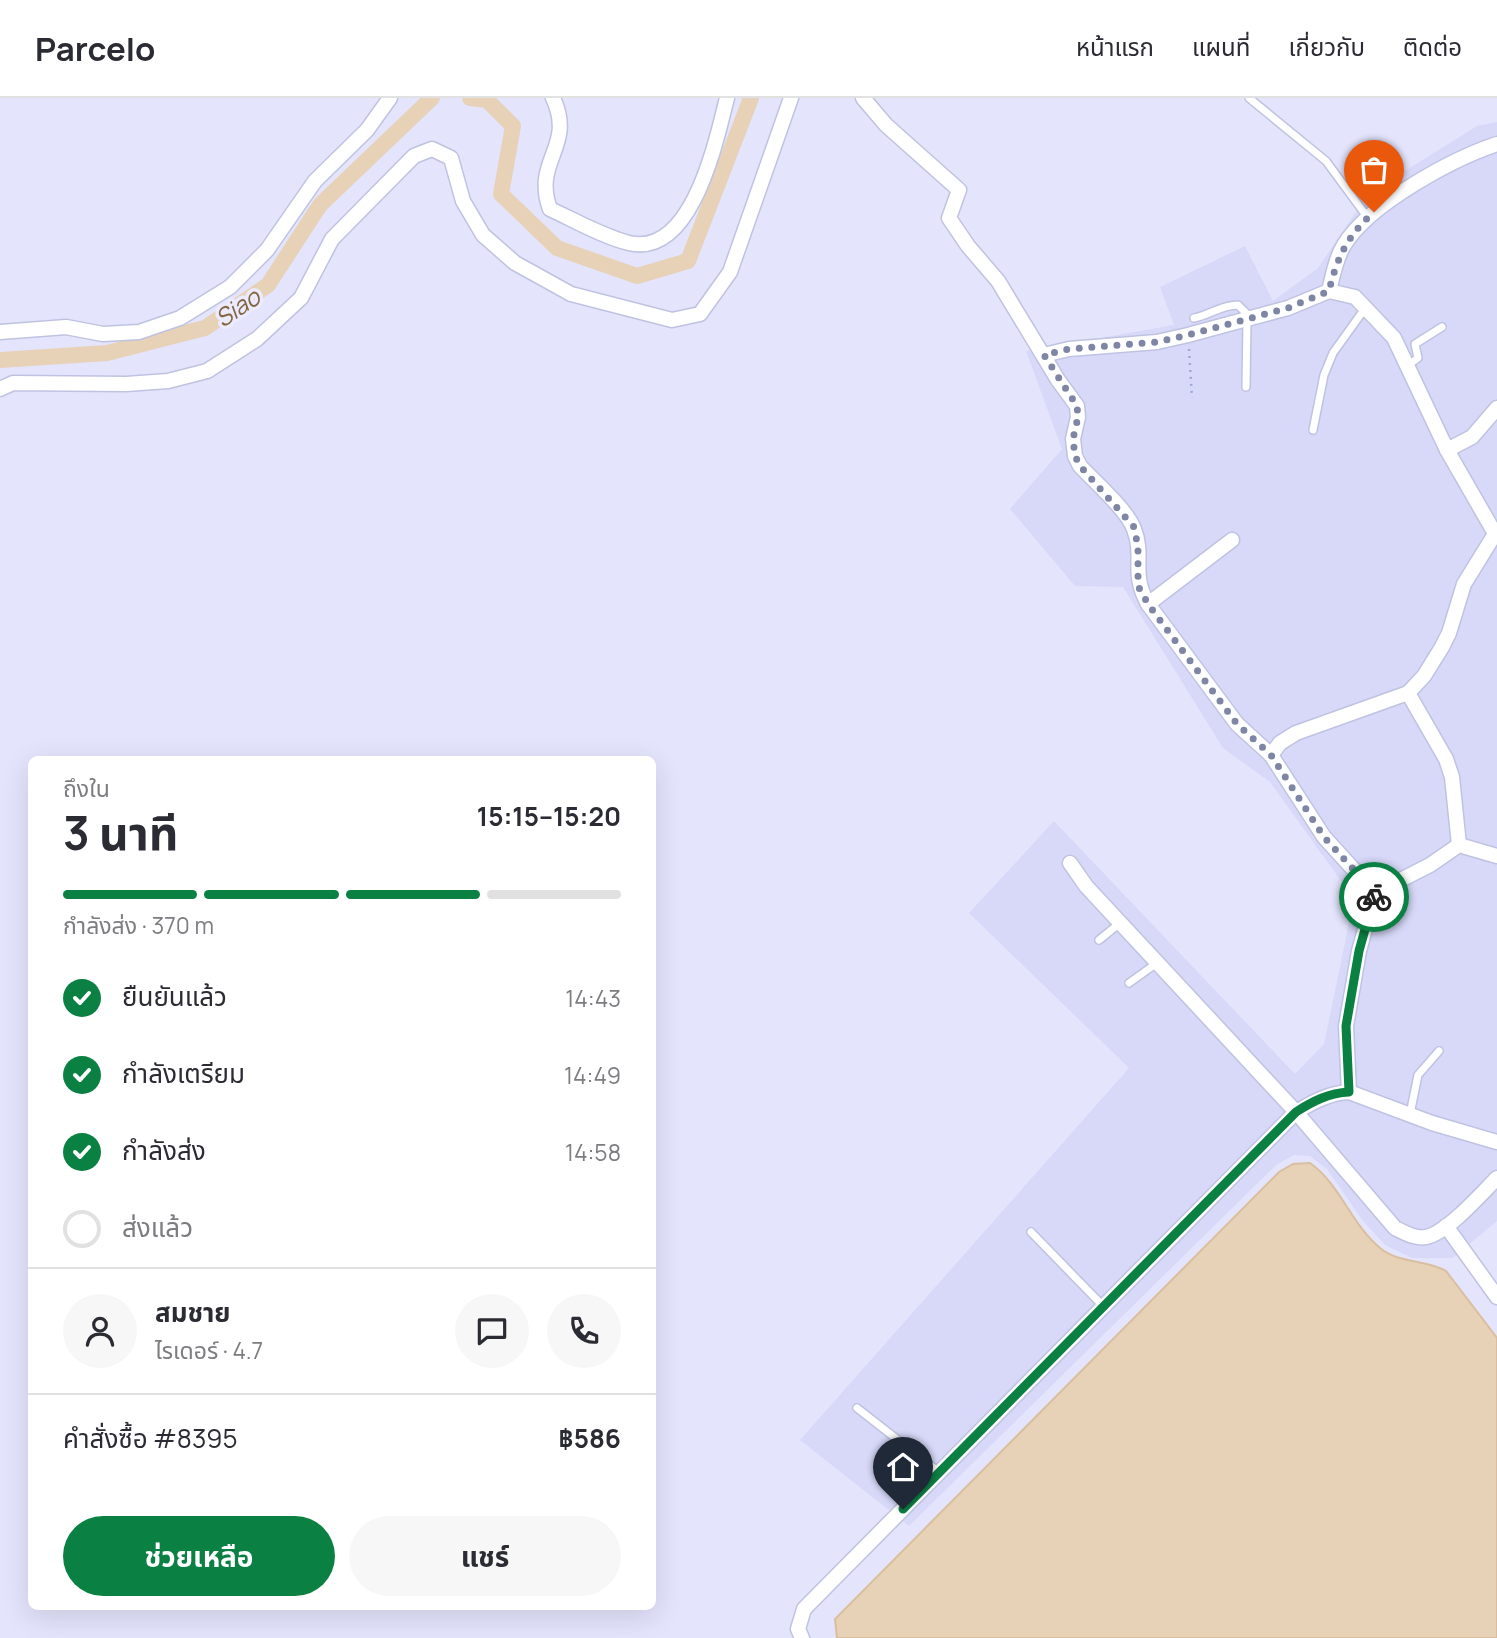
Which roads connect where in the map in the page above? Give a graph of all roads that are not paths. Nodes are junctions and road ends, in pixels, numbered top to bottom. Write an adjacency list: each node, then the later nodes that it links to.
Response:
1 (390, 98): 14 (street)
2 (553, 98): 3 (street)
3 (727, 98)
4 (791, 98): 18 (street)
5 (863, 98): 15 (street)
6 (1249, 98): 8 (lane)
7 (1497, 145): 8 (street)
8 (1368, 218): 9 (street)
9 (1329, 291): 10 (street); 12 (street)
10 (1366, 307): 16 (street); 20 (lane)
11 (1194, 318): 12 (lane)
12 (1249, 320): 15 (street); 17 (lane)
13 (1442, 327): 16 (lane)
14 (0, 332)
15 (1044, 355): 24 (street)
16 (1407, 366): 21 (street)
17 (1246, 387)
18 (0, 389)
19 (1497, 408): 21 (street)
20 (1313, 430)
21 (1447, 450): 22 (street)
22 (1496, 536): 25 (street)
23 (1232, 540): 24 (street)
24 (1148, 604): 26 (street)
25 (1408, 692): 26 (street); 27 (street)
26 (1271, 755): 30 (street)
27 (1459, 845): 28 (street); 30 (street)
28 (1497, 856)
29 (1070, 863): 31 (street)
30 (1375, 893): 36 (street)
31 (1120, 922): 32 (lane); 33 (street)
32 (1099, 940)
33 (1158, 963): 34 (lane); 37 (street)
34 (1129, 983)
35 (1439, 1051): 38 (lane)
36 (1349, 1092): 37 (street); 38 (street)
37 (1296, 1112): 41 (street); 44 (street)
38 (1409, 1115): 39 (street)
39 (1497, 1142)
40 (1497, 1178): 41 (street)
41 (1446, 1227): 43 (street)
42 (1031, 1232): 44 (lane)
43 (1497, 1297)
44 (1104, 1307): 46 (street)
45 (857, 1408): 46 (lane)
46 (940, 1472): 47 (street)
47 (802, 1638)

